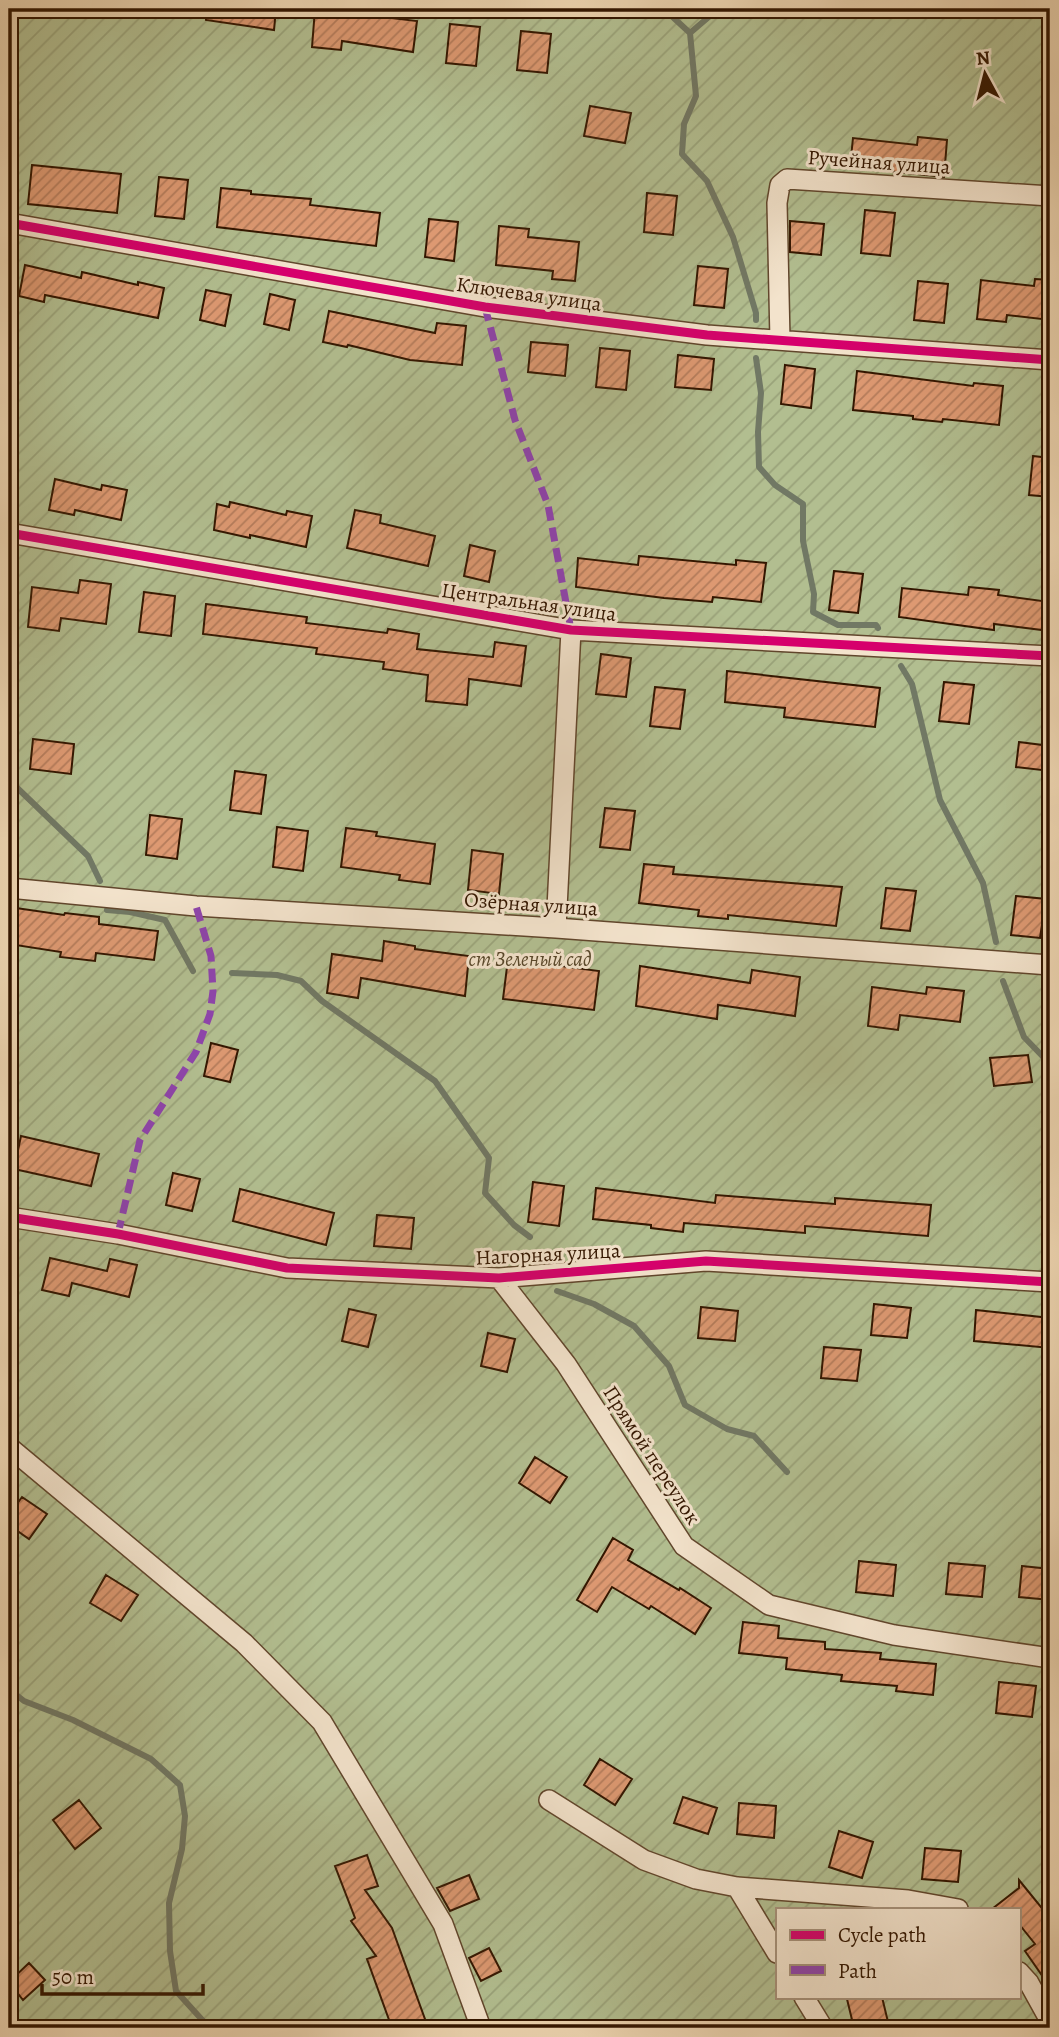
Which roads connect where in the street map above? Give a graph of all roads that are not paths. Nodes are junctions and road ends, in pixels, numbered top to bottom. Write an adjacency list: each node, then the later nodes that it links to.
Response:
1 (1050, 196): 3 (street, Ручейная улица)
2 (9, 223): 3 (street, Ключевая улица)
3 (780, 340): 4 (street, Ключевая улица)
4 (1050, 360)
5 (9, 533): 6 (street, Центральная улица)
6 (571, 630): 7 (street, Центральная улица); 9 (street)
7 (1050, 656)
8 (9, 888): 9 (street, Озёрная улица)
9 (556, 928): 10 (street, Озёрная улица)
10 (1050, 965)
11 (9, 1217): 12 (street, Нагорная улица)
12 (499, 1278): 13 (street, Нагорная улица); 15 (street, Прямой переулок)
13 (1050, 1282)
14 (9, 1447): 23 (street)
15 (1050, 1658)
16 (549, 1800): 17 (street)
17 (737, 1887): 18 (street); 19 (street)
18 (952, 1908)
19 (776, 1951)
20 (1020, 1973): 22 (street)
21 (805, 1998): 24 (street)
22 (1050, 2021)
23 (481, 2028)
24 (823, 2028)

